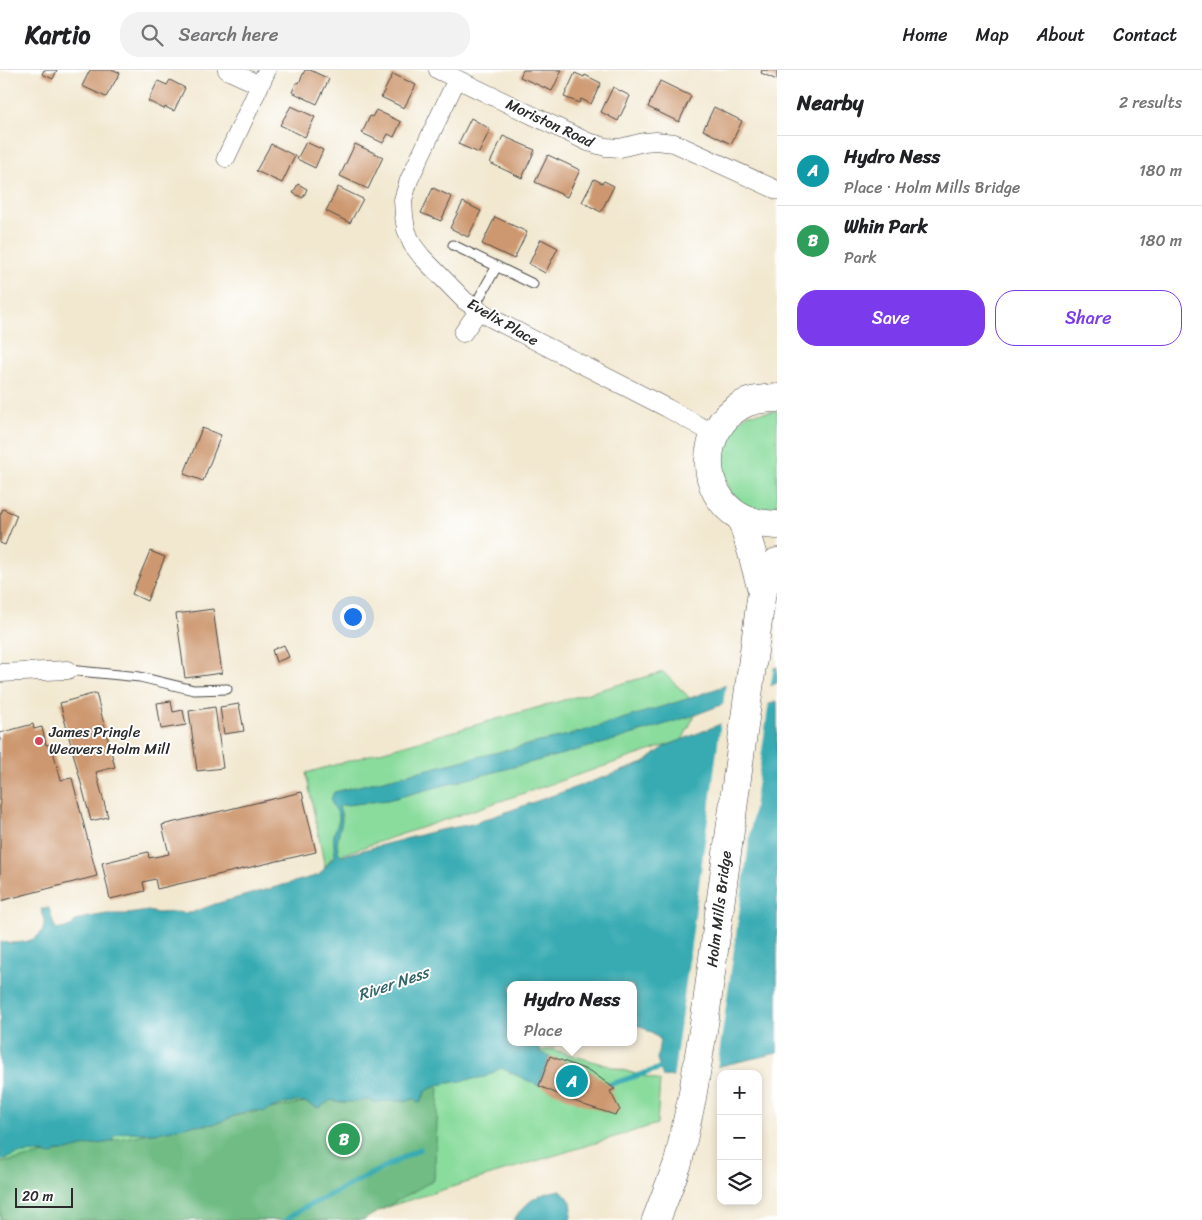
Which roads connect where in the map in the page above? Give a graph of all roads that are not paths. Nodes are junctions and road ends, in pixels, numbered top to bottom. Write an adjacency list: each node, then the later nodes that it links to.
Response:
1 (228, 70): 3 (street)
2 (438, 70): 4 (street, Moriston Road)
3 (263, 78): 5 (street)
4 (457, 79): 6 (street, Moriston Road); 10 (street, Evelix Place)
5 (226, 158)
6 (777, 190)
7 (453, 246): 8 (lane)
8 (497, 266): 9 (lane); 10 (lane)
9 (533, 284)
10 (476, 309): 11 (street); 13 (street, Evelix Place)
11 (464, 333)
12 (777, 398): 13 (main road)
13 (714, 434): 14 (main road)
14 (741, 517): 15 (main road); 17 (main road)
15 (777, 525)
16 (777, 562): 17 (main road)
17 (762, 591): 21 (main road, Holm Mills Bridge)
18 (68, 670): 19 (street); 20 (lane)
19 (0, 673)
20 (227, 689)
21 (656, 1220)

